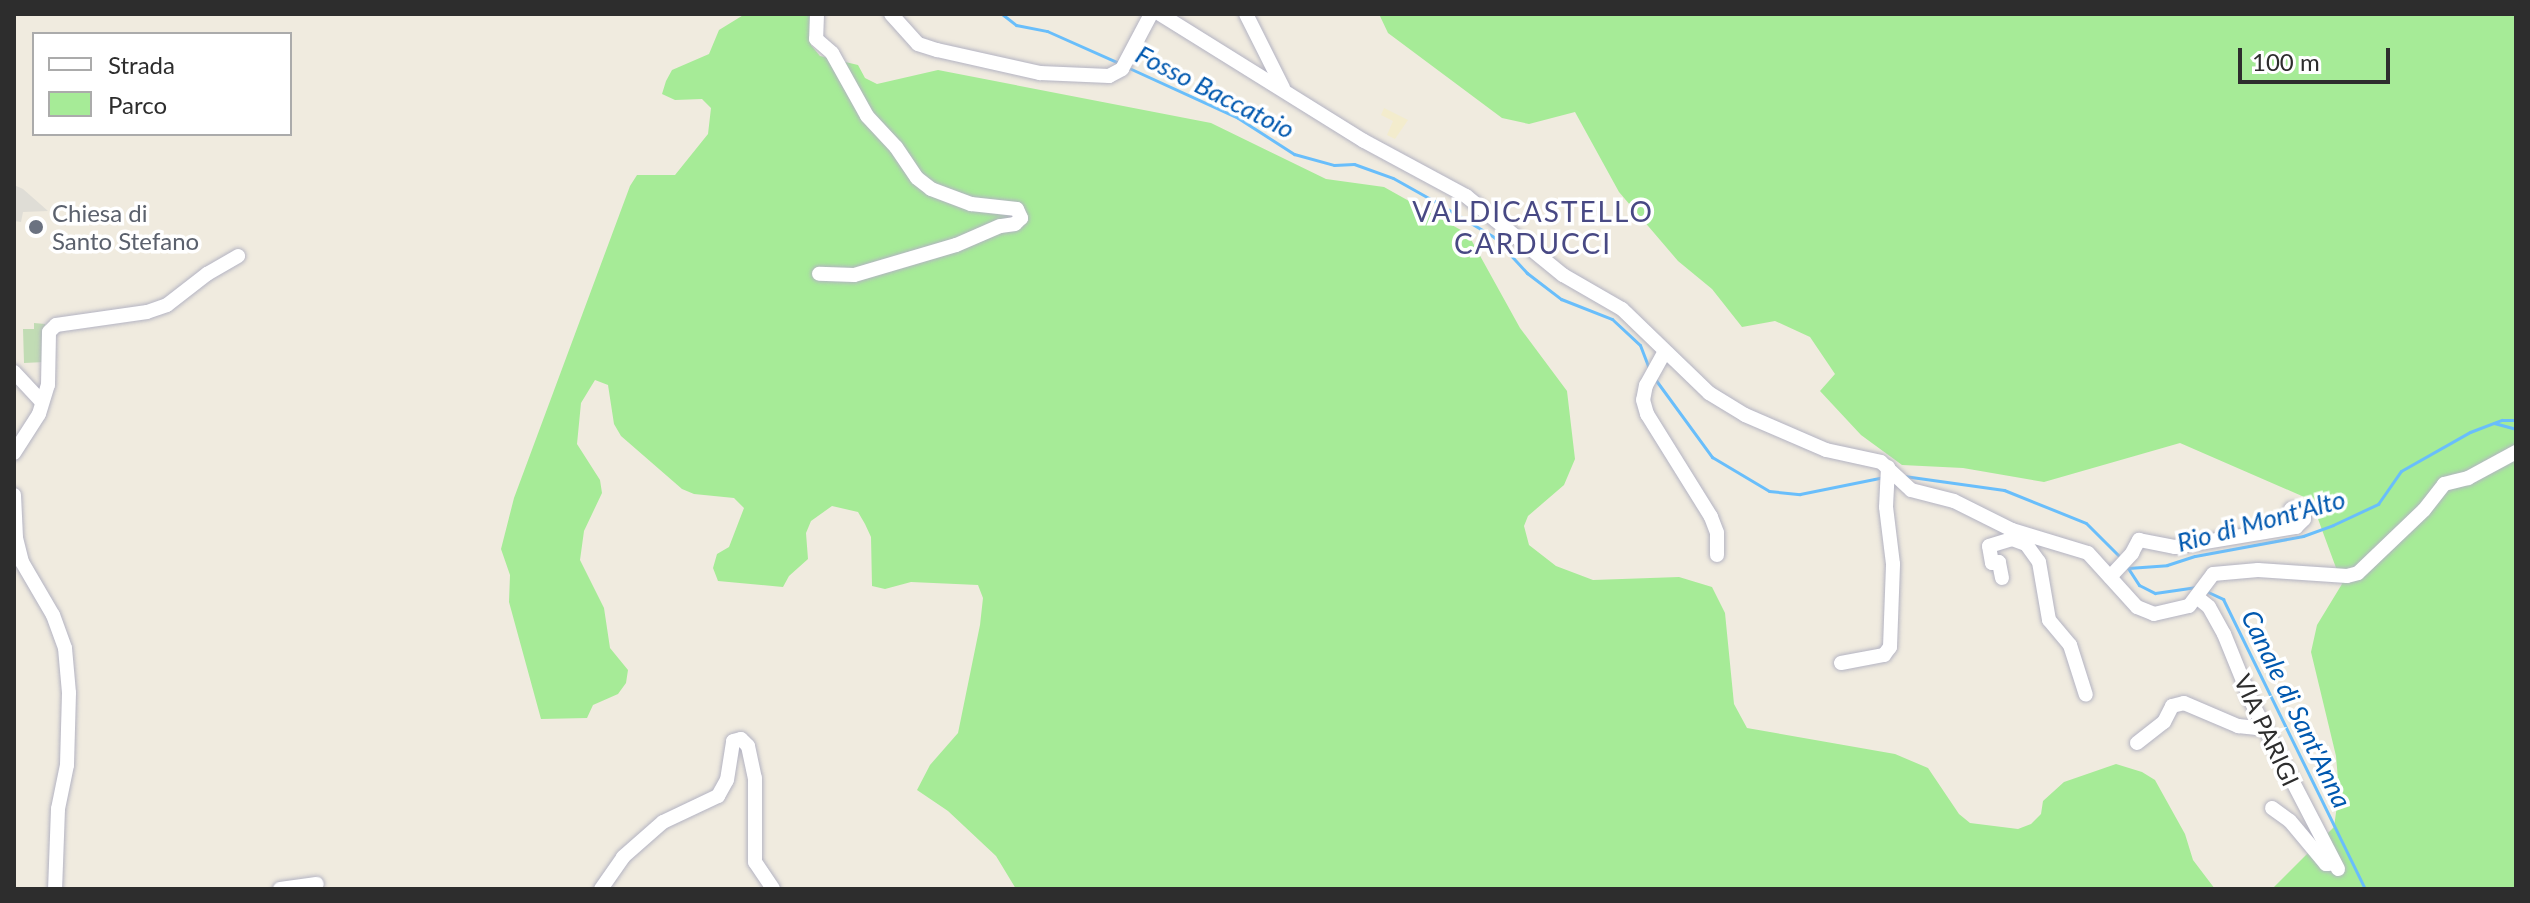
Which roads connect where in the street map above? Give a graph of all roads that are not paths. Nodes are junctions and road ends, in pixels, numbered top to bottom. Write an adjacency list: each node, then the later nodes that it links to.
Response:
1 (817, 14): 8 (street)
2 (891, 14): 3 (street)
3 (1151, 14)
4 (1160, 14): 6 (street)
5 (1246, 14): 6 (street)
6 (1283, 89): 9 (street)
7 (238, 256): 11 (street)
8 (819, 274)
9 (1660, 360): 14 (street); 18 (street)
10 (14, 372): 11 (street)
11 (41, 401): 13 (street)
12 (2516, 452): 21 (street)
13 (14, 453)
14 (1888, 467): 17 (street); 22 (street)
15 (14, 495): 28 (street)
16 (2291, 509): 19 (street)
17 (2012, 534): 19 (street); 20 (street); 23 (street)
18 (1717, 555)
19 (2112, 575): 21 (street)
20 (2002, 578)
21 (2200, 593): 24 (street, VIA PARIGI)
22 (1841, 663)
23 (2086, 695)
24 (2265, 723): 25 (street); 26 (street, VIA PARIGI)
25 (2137, 743)
26 (2272, 808)
27 (317, 884): 29 (street)
28 (55, 889)
29 (280, 889)
30 (601, 889): 31 (street)
31 (773, 889)

